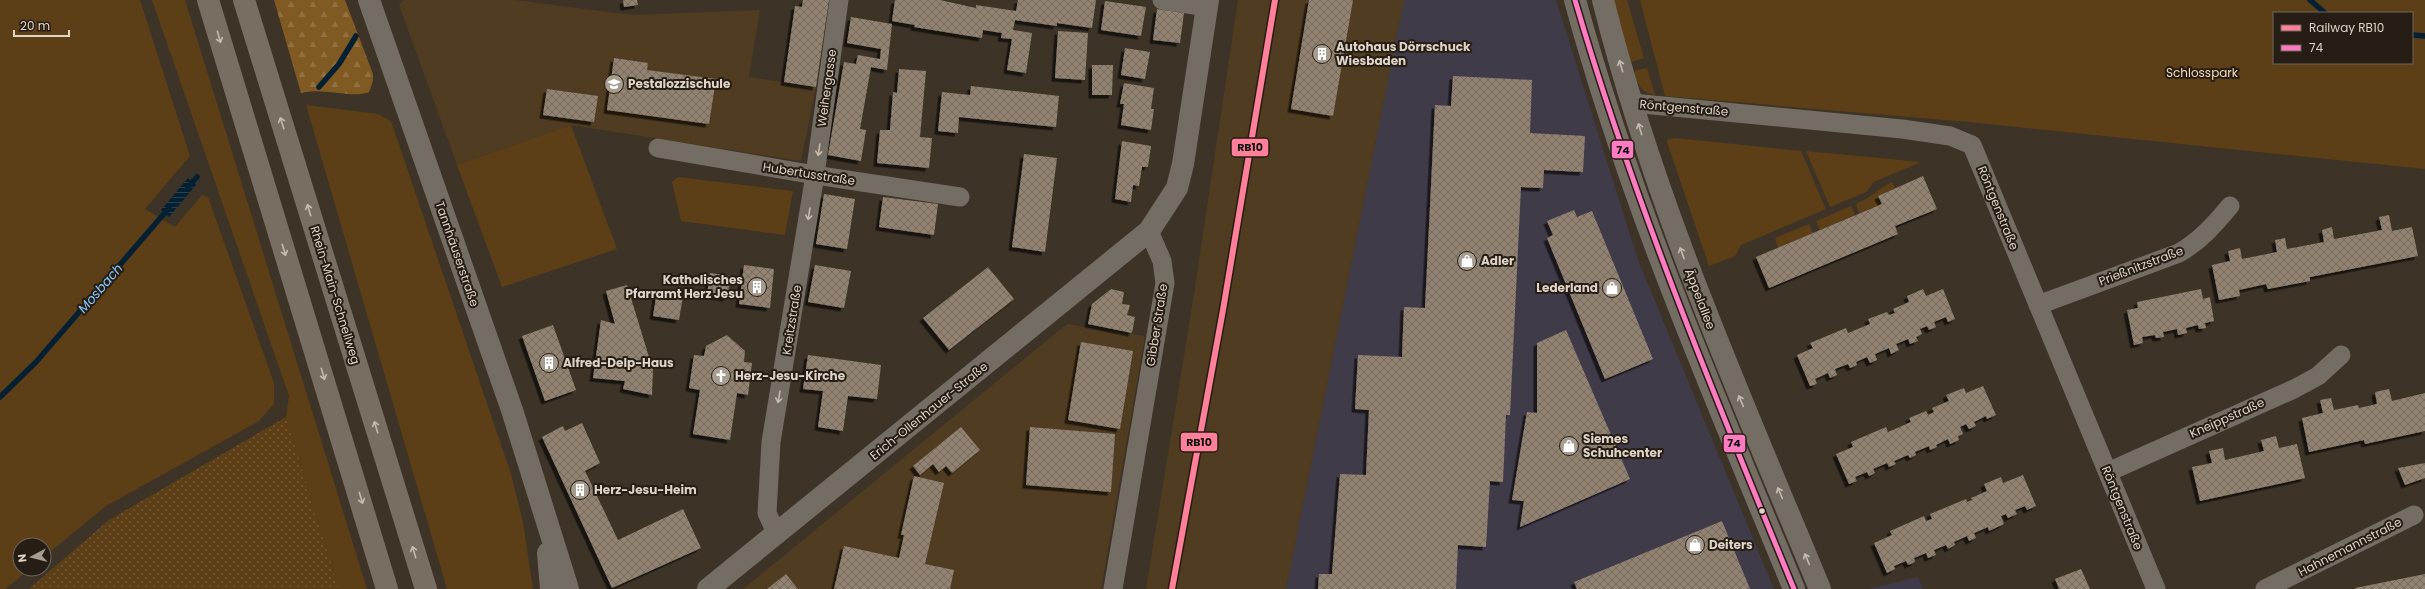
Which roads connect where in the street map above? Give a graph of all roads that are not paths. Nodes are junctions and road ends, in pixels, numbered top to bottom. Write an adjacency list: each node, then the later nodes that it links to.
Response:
1 (208, 0): 21 (highway, one-way to 21)
2 (244, 0): 22 (highway, Rhein-Main-Schnellweg, one-way to 2)
3 (369, 0): 18 (street, Tannhäuserstraße)
4 (840, 0): 11 (street, Weihergasse, one-way to 11)
5 (1162, 0): 8 (street)
6 (1575, 0): 27 (street, Äppelallee)
7 (1603, 0): 9 (street, Äppelallee, one-way to 7)
8 (1208, 4): 14 (street)
9 (1632, 103): 15 (street, Röntgenstraße); 28 (street, Äppelallee, one-way to 9)
10 (658, 148): 11 (street, Hubertusstraße)
11 (815, 175): 12 (street, Hubertusstraße); 20 (street, Kreitzstraße, one-way to 20)
12 (960, 197)
13 (2230, 206): 15 (street, Prießnitzstraße)
14 (1149, 231): 20 (street, Erich-Ollenhauer-Straße); 26 (street, Gibber Straße)
15 (2038, 305): 17 (street, Röntgenstraße)
16 (2341, 355): 17 (street, Kneippstraße)
17 (2108, 472): 29 (street, Röntgenstraße)
18 (543, 508): 23 (street, Tannhäuserstraße); 24 (street, Tannhäuserstraße)
19 (2414, 515): 30 (street, Hahnemannstraße)
20 (777, 535): 25 (street, Erich-Ollenhauer-Straße)
21 (388, 589)
22 (426, 589)
23 (551, 589)
24 (568, 589)
25 (708, 589)
26 (1113, 589)
27 (1794, 589)
28 (1820, 589)
29 (2156, 589)
30 (2265, 589)

